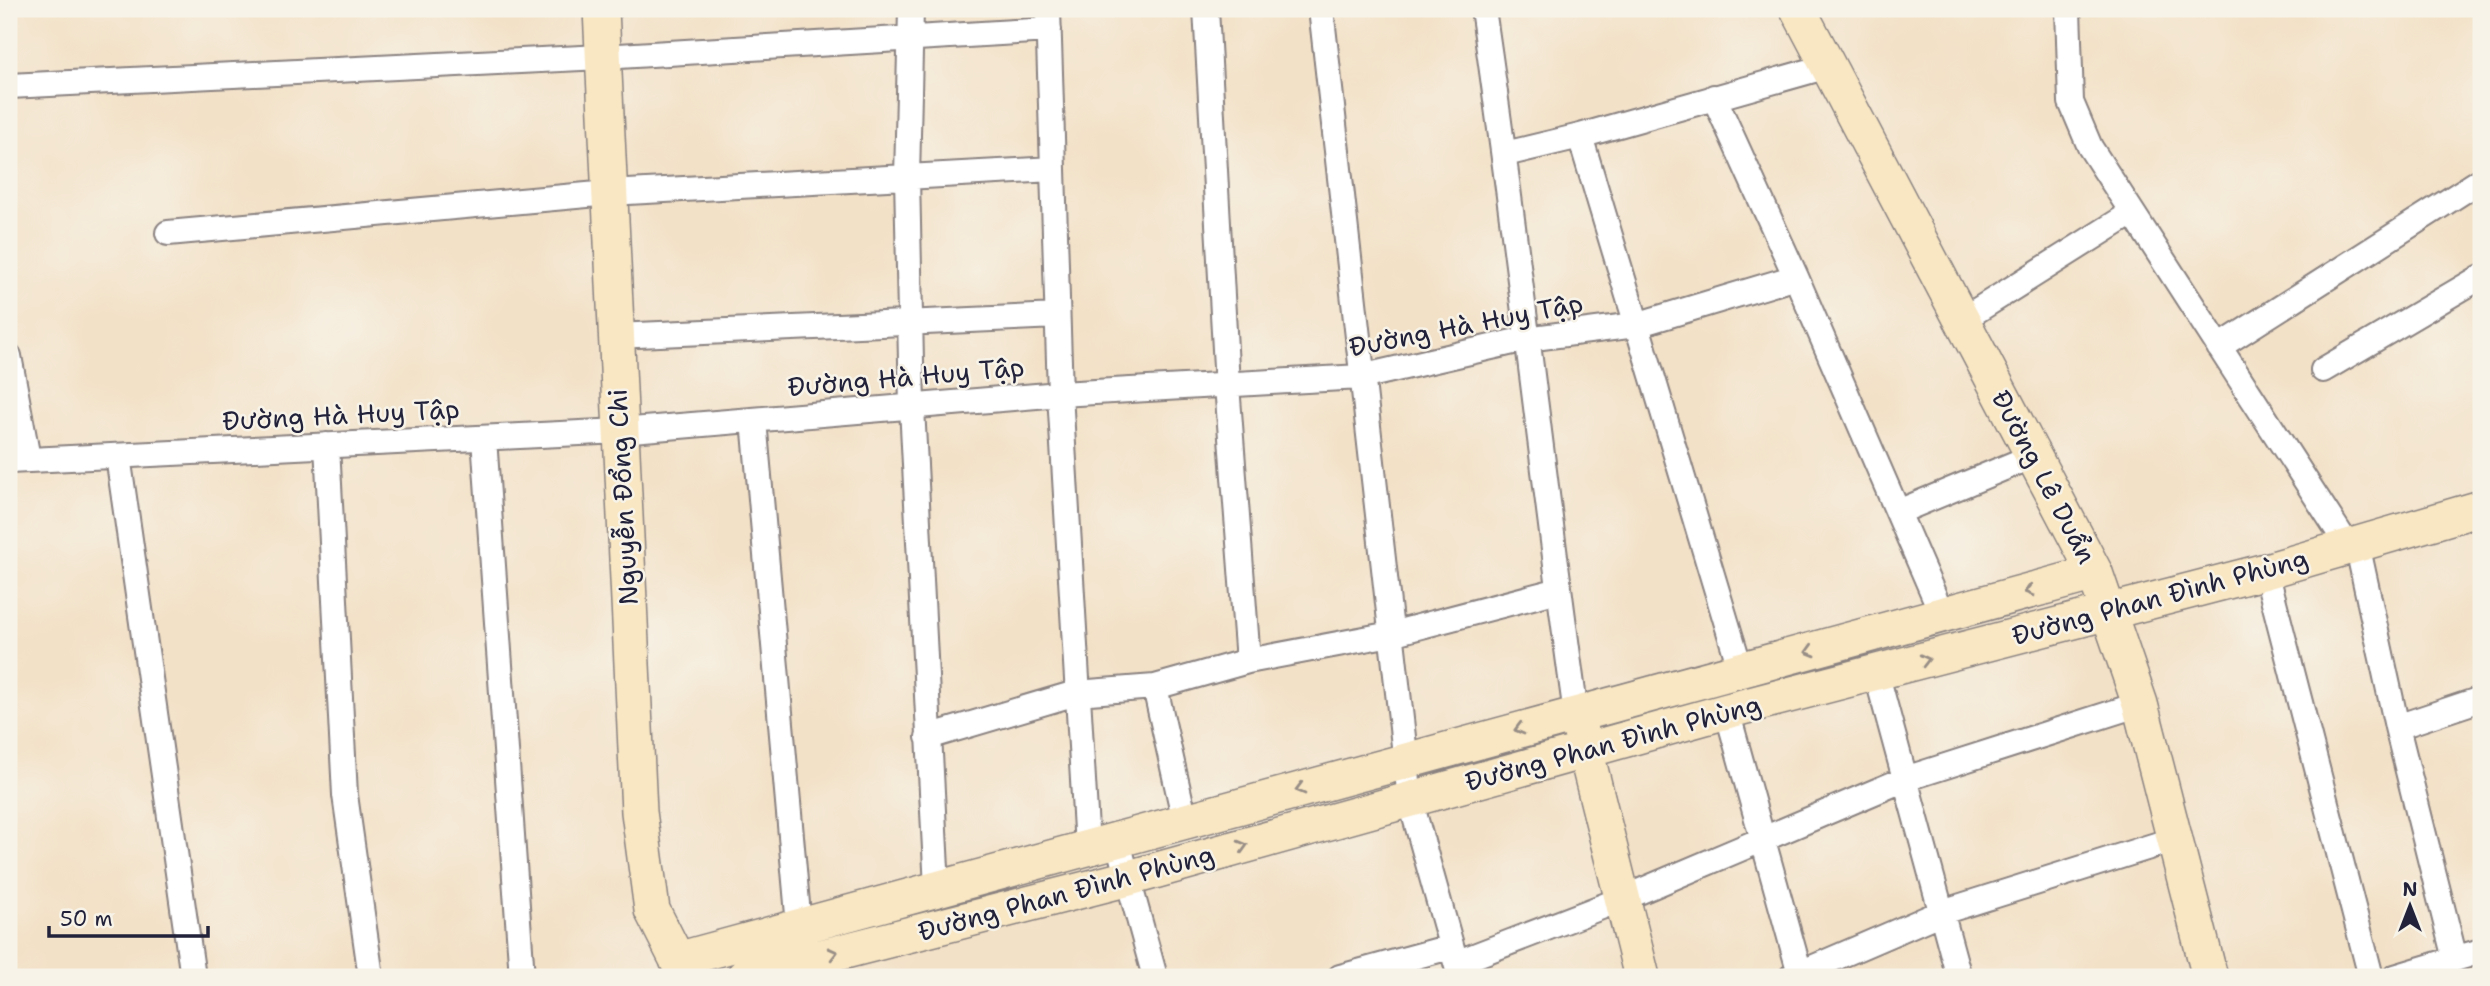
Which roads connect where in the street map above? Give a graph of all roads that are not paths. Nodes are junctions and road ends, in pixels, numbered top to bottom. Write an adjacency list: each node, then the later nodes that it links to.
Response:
1 (601, 9): 10 (street, Nguyễn Đổng Chi)
2 (911, 9): 9 (street)
3 (1206, 9): 34 (street)
4 (1321, 9): 33 (street)
5 (1483, 9): 15 (street)
6 (1797, 9): 11 (street, Đường Lê Duẩn)
7 (2068, 9): 20 (street)
8 (1048, 20): 9 (street); 16 (street)
9 (911, 39): 10 (street); 17 (street)
10 (602, 57): 12 (street); 19 (street, Nguyễn Đổng Chi)
11 (1828, 66): 13 (street); 25 (street, Đường Lê Duẩn)
12 (9, 86)
13 (1714, 97): 14 (street); 22 (street)
14 (1580, 136): 15 (street); 27 (street)
15 (1505, 154): 29 (street)
16 (1053, 169): 17 (street); 24 (street)
17 (907, 177): 19 (street); 26 (street)
18 (2481, 180): 30 (street)
19 (609, 192): 21 (street); 28 (street, Nguyễn Đổng Chi)
20 (2132, 213): 25 (street); 30 (street)
21 (168, 233)
22 (1797, 277): 27 (street, Đường Hà Huy Tập); 46 (street)
23 (2481, 278): 32 (street)
24 (1057, 316): 26 (street); 36 (street)
25 (1962, 320): 43 (street, Đường Lê Duẩn)
26 (911, 323): 28 (street); 37 (street)
27 (1636, 325): 29 (street, Đường Hà Huy Tập); 55 (street)
28 (615, 336): 39 (street, Nguyễn Đổng Chi)
29 (1526, 339): 33 (street, Đường Hà Huy Tập); 50 (street)
30 (2219, 347): 47 (street)
31 (9, 356): 35 (street)
32 (2323, 370)
33 (1361, 377): 34 (street, Đường Hà Huy Tập); 53 (street)
34 (1227, 385): 36 (street, Đường Hà Huy Tập); 54 (street)
35 (12, 387): 44 (street)
36 (1060, 394): 37 (street, Đường Hà Huy Tập); 58 (street)
37 (912, 407): 38 (street, Đường Hà Huy Tập); 64 (street)
38 (754, 420): 39 (street, Đường Hà Huy Tập); 77 (street)
39 (620, 432): 40 (street, Đường Hà Huy Tập); 81 (street, Nguyễn Đổng Chi)
40 (484, 438): 41 (street, Đường Hà Huy Tập); 85 (street)
41 (327, 445): 42 (street, Đường Hà Huy Tập); 84 (street)
42 (118, 456): 44 (street, Đường Hà Huy Tập); 83 (street)
43 (2033, 456): 46 (street); 49 (street, Đường Lê Duẩn)
44 (18, 460)
45 (2481, 508): 47 (street, Đường Phan Đình Phùng)
46 (1898, 512): 52 (street)
47 (2353, 545): 48 (street, Đường Phan Đình Phùng); 63 (street)
48 (2266, 571): 51 (street, Đường Phan Đình Phùng); 92 (street)
49 (2095, 573): 51 (street, Đường Lê Duẩn); 52 (street, Đường Phan Đình Phùng, one-way to 52)
50 (1559, 590): 53 (street); 62 (street)
51 (2110, 612): 56 (street, Đường Phan Đình Phùng, one-way to 51); 60 (street, Đường Lê Duẩn)
52 (1942, 614): 55 (street, Đường Phan Đình Phùng, one-way to 55)
53 (1391, 634): 54 (street); 66 (street)
54 (1248, 661): 57 (street)
55 (1741, 671): 62 (street, Đường Phan Đình Phùng)
56 (1876, 672): 61 (street, Đường Phan Đình Phùng); 67 (street)
57 (1155, 687): 58 (street); 69 (street)
58 (1076, 693): 64 (street); 72 (street)
59 (2481, 699): 63 (street)
60 (2140, 704): 67 (street); 71 (street, Đường Lê Duẩn)
61 (1727, 711): 65 (street, Đường Phan Đình Phùng); 70 (street)
62 (1576, 714): 65 (street); 66 (street, Đường Phan Đình Phùng, one-way to 66)
63 (2397, 727): 79 (street)
64 (928, 737): 74 (street)
65 (1585, 751): 68 (street, Đường Phan Đình Phùng); 75 (street)
66 (1406, 760): 68 (street); 69 (street, Đường Phan Đình Phùng, one-way to 69)
67 (1905, 779): 70 (street); 76 (street)
68 (1410, 799): 73 (street, Đường Phan Đình Phùng, one-way to 68); 80 (street)
69 (1185, 821): 72 (street, Đường Phan Đình Phùng)
70 (1765, 838): 75 (street); 82 (street)
71 (2175, 839): 76 (street); 91 (street, Đường Lê Duẩn)
72 (1102, 843): 73 (street); 74 (street, Đường Phan Đình Phùng)
73 (1129, 878): 86 (street, Đường Phan Đình Phùng, one-way to 73); 87 (street)
74 (937, 888): 77 (street, Đường Phan Đình Phùng)
75 (1622, 899): 80 (street); 89 (street)
76 (1942, 912): 82 (street); 90 (street)
77 (799, 926): 81 (street, Đường Phan Đình Phùng)
78 (2481, 951): 79 (street)
79 (2455, 959): 93 (street)
80 (1456, 963): 88 (street)
81 (682, 969)
82 (1798, 976)
83 (194, 977)
84 (372, 977)
85 (522, 977)
86 (744, 977)
87 (1155, 977)
88 (1340, 977)
89 (1642, 977)
90 (1959, 977)
91 (2210, 977)
92 (2371, 977)
93 (2395, 977)

